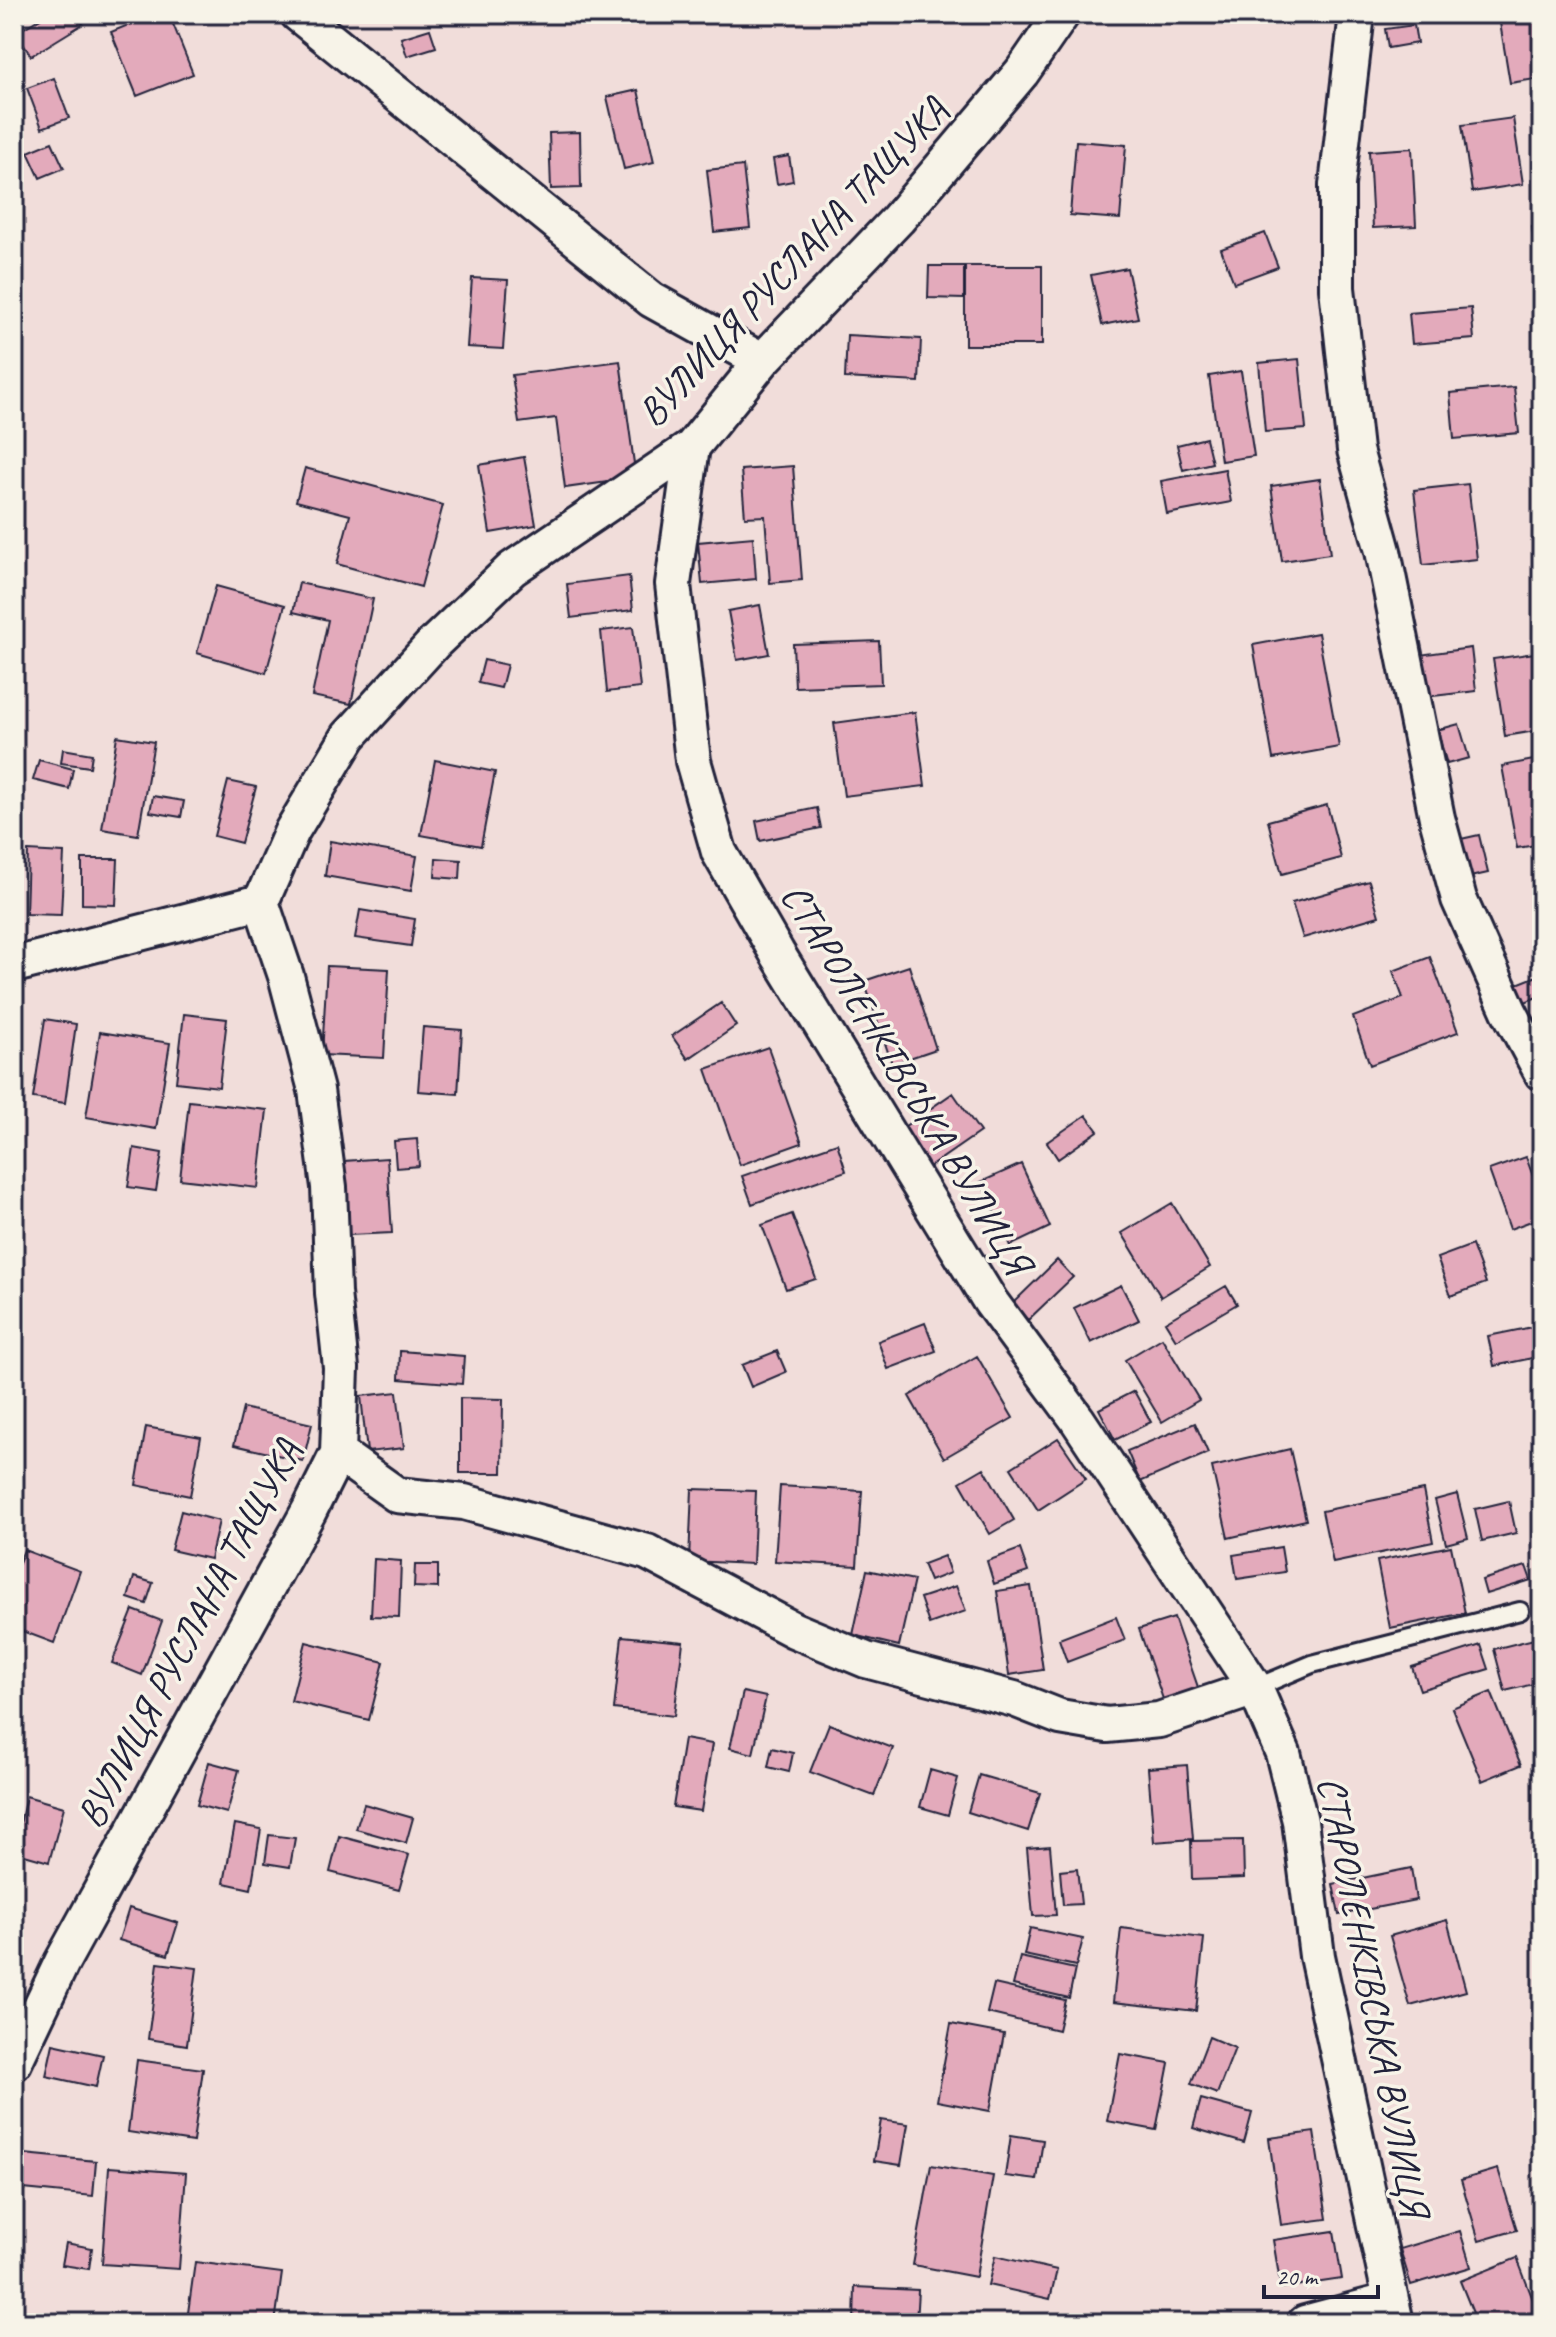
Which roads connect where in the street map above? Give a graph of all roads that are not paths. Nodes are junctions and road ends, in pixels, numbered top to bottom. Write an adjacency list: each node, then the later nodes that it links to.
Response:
1 (298, 14): 4 (street)
2 (1062, 14): 4 (street, ВУЛИЦЯ РУСЛАНА ТАЩУКА)
3 (1357, 14): 8 (street)
4 (762, 361): 5 (street, ВУЛИЦЯ РУСЛАНА ТАЩУКА)
5 (692, 447): 6 (street, ВУЛИЦЯ РУСЛАНА ТАЩУКА); 11 (street, СТАРОЛЕНКІВСЬКА ВУЛИЦЯ)
6 (261, 902): 7 (street); 9 (street, ВУЛИЦЯ РУСЛАНА ТАЩУКА)
7 (19, 961)
8 (1542, 1073)
9 (338, 1453): 11 (street); 12 (street, ВУЛИЦЯ РУСЛАНА ТАЩУКА)
10 (1520, 1611): 11 (lane)
11 (1255, 1688): 13 (street, СТАРОЛЕНКІВСЬКА ВУЛИЦЯ)
12 (14, 2063)
13 (1392, 2312): 14 (street)
14 (1305, 2323)

